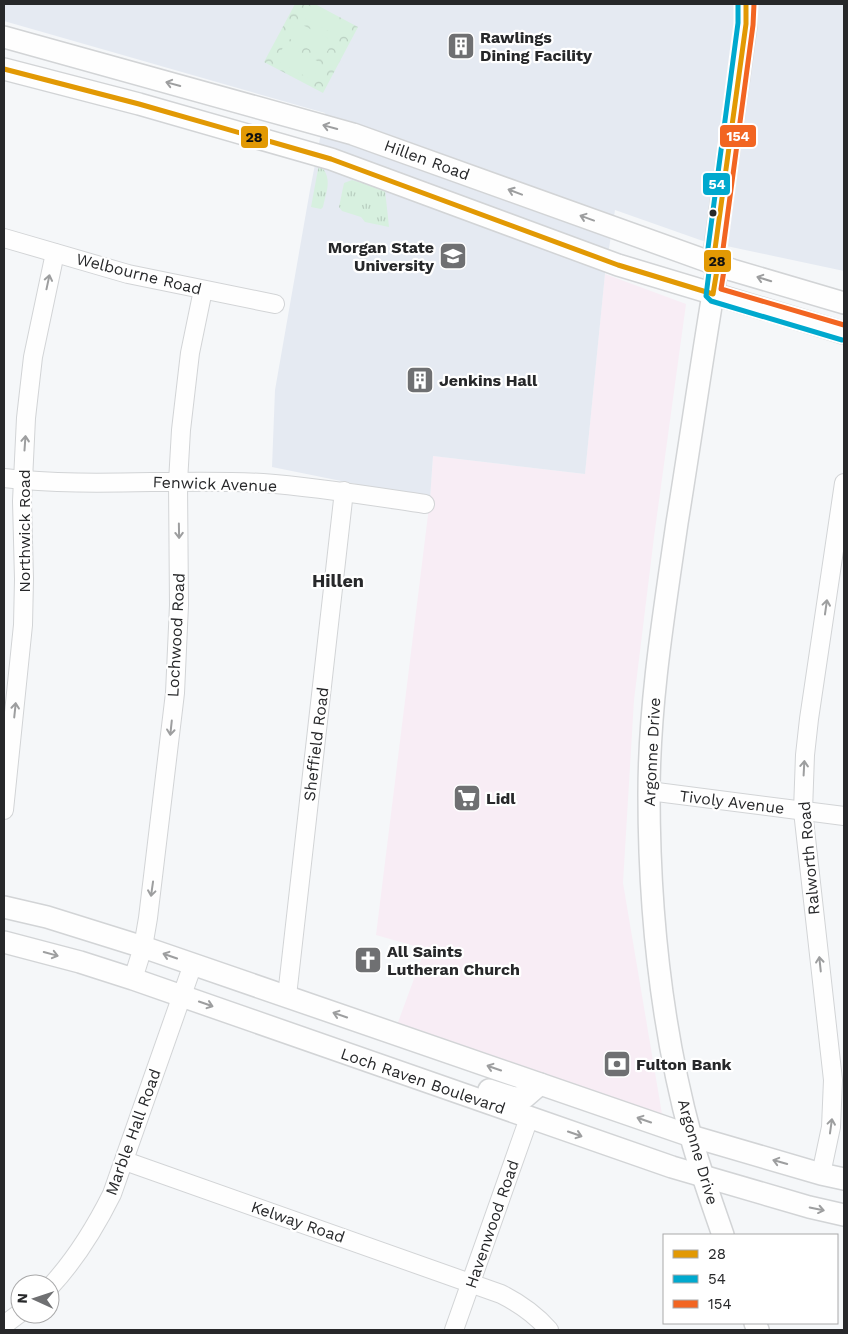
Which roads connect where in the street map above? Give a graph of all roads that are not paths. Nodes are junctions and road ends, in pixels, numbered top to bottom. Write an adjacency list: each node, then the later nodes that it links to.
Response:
1 (746, 4): 13 (main road, Argonne Drive)
2 (757, 4): 13 (main road, Argonne Drive)
3 (4, 37): 4 (main road, Hillen Road)
4 (65, 54): 6 (main road); 7 (main road, Hillen Road, one-way to 4)
5 (4, 69): 6 (main road, Hillen Road)
6 (57, 83): 8 (main road, Hillen Road)
7 (353, 134): 8 (main road); 9 (main road, Hillen Road)
8 (343, 163): 10 (main road, Hillen Road)
9 (492, 183): 10 (main road); 13 (main road, Hillen Road, one-way to 9)
10 (479, 213): 15 (main road, Hillen Road)
11 (4, 238): 12 (street, Welbourne Road)
12 (55, 253): 14 (street, Welbourne Road); 20 (street, Northwick Road, one-way to 12)
13 (718, 264): 15 (main road, Argonne Drive); 16 (main road, Hillen Road, one-way to 13)
14 (203, 290): 17 (street, Welbourne Road); 21 (street, Lochwood Road)
15 (713, 294): 18 (main road, Hillen Road); 25 (main road, Argonne Drive)
16 (844, 303)
17 (275, 304)
18 (844, 333)
19 (4, 478): 20 (street, Fenwick Avenue)
20 (22, 480): 21 (street, Fenwick Avenue); 26 (street, Northwick Road, one-way to 20)
21 (178, 482): 23 (street, Fenwick Avenue); 31 (street, Lochwood Road, one-way to 31)
22 (844, 482): 27 (street, Ralworth Road, one-way to 22)
23 (344, 491): 24 (street, Fenwick Avenue); 35 (street, Sheffield Road)
24 (425, 504)
25 (649, 791): 27 (street, Tivoly Avenue); 39 (main road, Argonne Drive)
26 (4, 810)
27 (803, 811): 28 (street, Tivoly Avenue); 41 (street, Ralworth Road, one-way to 27)
28 (844, 816)
29 (4, 907): 31 (main road)
30 (4, 942): 33 (main road, Loch Raven Boulevard, one-way to 33)
31 (144, 947): 32 (main road, one-way to 31); 33 (street, Lochwood Road)
32 (193, 964): 34 (street, Marble Hall Road); 35 (main road)
33 (133, 979): 34 (main road, Loch Raven Boulevard)
34 (181, 996): 36 (main road, Loch Raven Boulevard, one-way to 36); 40 (street, Marble Hall Road)
35 (287, 996): 37 (main road, one-way to 35)
36 (420, 1079): 37 (main road); 38 (main road, Loch Raven Boulevard)
37 (540, 1084): 38 (main road); 39 (main road, one-way to 37)
38 (529, 1118): 42 (main road, Loch Raven Boulevard, one-way to 42); 47 (street, Havenwood Road)
39 (690, 1136): 41 (main road, one-way to 39); 42 (main road, Argonne Drive)
40 (125, 1161): 46 (street, Marble Hall Road); 47 (street, Kelway Road)
41 (821, 1174): 43 (main road)
42 (703, 1177): 44 (main road, Loch Raven Boulevard, one-way to 44); 45 (main road, Argonne Drive)
43 (844, 1179)
44 (844, 1215)
45 (723, 1234)
46 (60, 1275)
47 (471, 1283): 48 (street, Havenwood Road); 49 (street, Kelway Road)
48 (454, 1330)
49 (548, 1330)

